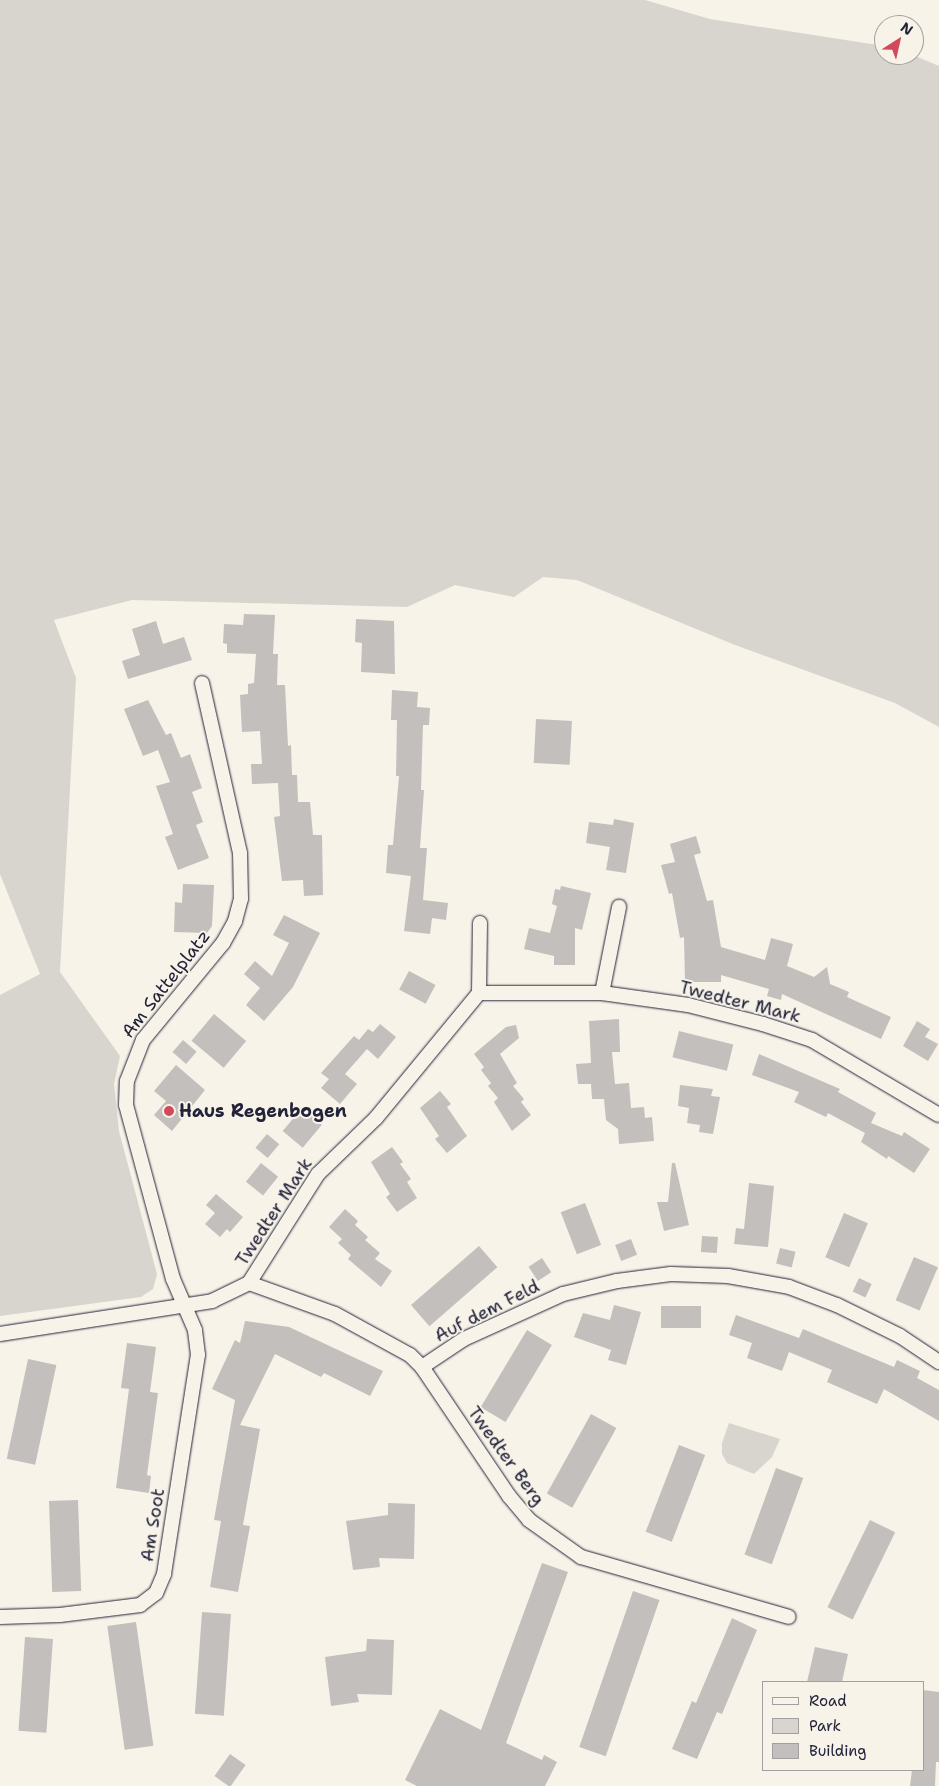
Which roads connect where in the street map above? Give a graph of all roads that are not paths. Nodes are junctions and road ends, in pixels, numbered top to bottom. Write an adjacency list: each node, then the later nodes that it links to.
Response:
1 (202, 683): 8 (street, Am Sattelplatz)
2 (620, 907): 5 (street)
3 (480, 923): 4 (street)
4 (479, 992): 5 (street, Twedter Mark); 7 (street, Twedter Mark)
5 (602, 993): 6 (street, Twedter Mark)
6 (939, 1115)
7 (250, 1283): 8 (street, Twedter Mark); 11 (street, Twedter Berg)
8 (184, 1305): 9 (street, Twedter Mark); 12 (street, Am Soot)
9 (0, 1334)
10 (939, 1362): 11 (street, Auf dem Feld)
11 (422, 1367): 13 (street, Twedter Berg)
12 (0, 1617)
13 (789, 1617)

